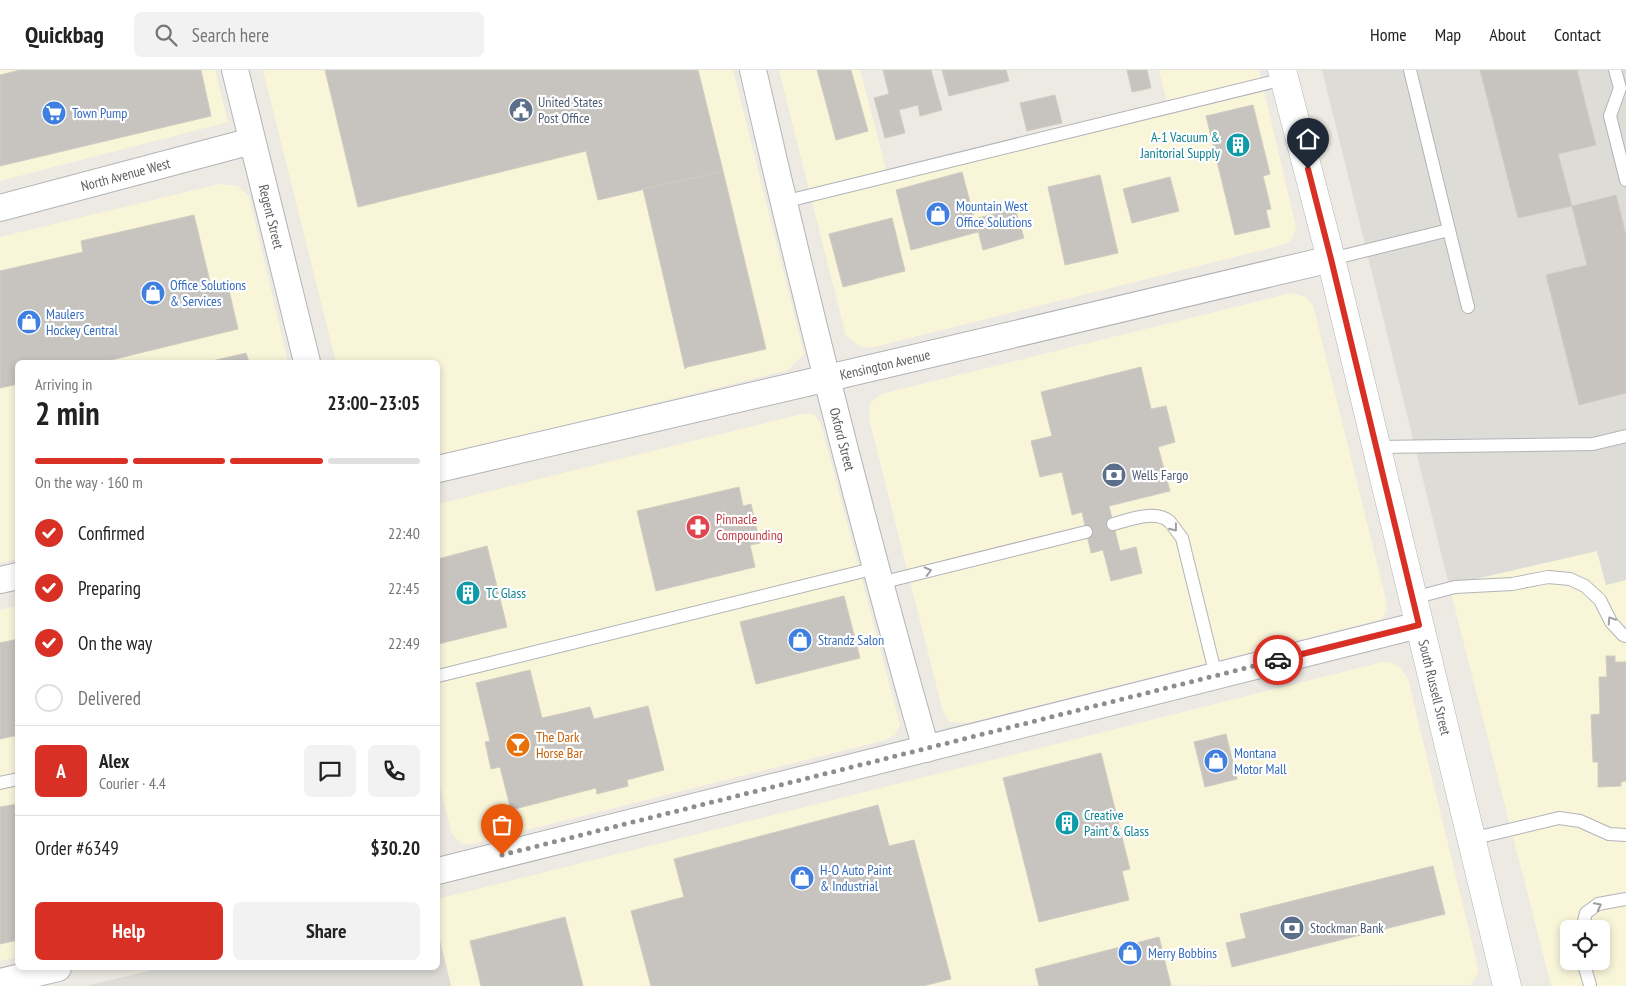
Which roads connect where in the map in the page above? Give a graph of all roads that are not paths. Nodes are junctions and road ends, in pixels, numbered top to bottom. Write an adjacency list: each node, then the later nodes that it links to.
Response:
1 (236, 70): 6 (street, Regent Street)
2 (753, 70): 8 (street, Oxford Street)
3 (1410, 70): 10 (lane)
4 (1615, 70): 7 (lane)
5 (1283, 75): 8 (lane); 11 (main road, South Russell Street)
6 (252, 141): 9 (street, North Avenue West); 13 (street, Regent Street)
7 (1626, 180)
8 (784, 202): 14 (street, Oxford Street)
9 (0, 208)
10 (1449, 230): 11 (lane); 12 (lane)
11 (1331, 259): 14 (street, Kensington Avenue); 16 (main road, South Russell Street)
12 (1468, 307)
13 (307, 360)
14 (827, 379): 17 (street, Kensington Avenue); 20 (street, Oxford Street)
15 (1626, 436): 16 (lane)
16 (1376, 447): 23 (main road, South Russell Street)
17 (440, 469)
18 (1113, 524): 27 (lane, one-way to 27)
19 (1086, 532): 20 (lane, one-way to 19)
20 (878, 576): 26 (lane); 28 (street, Oxford Street)
21 (15, 577): 22 (street)
22 (0, 580)
23 (1413, 598): 24 (main road, South Russell Street); 25 (lane, one-way to 23)
24 (1419, 625): 27 (street); 32 (main road, South Russell Street)
25 (1626, 636)
26 (440, 676)
27 (1216, 676): 28 (street)
28 (926, 749): 33 (street)
29 (15, 780): 30 (lane)
30 (0, 783)
31 (1626, 834): 32 (lane)
32 (1471, 839): 40 (main road, South Russell Street)
33 (440, 870)
34 (1626, 899): 35 (lane, one-way to 34)
35 (1584, 920)
36 (50, 970): 38 (street)
37 (1586, 970): 39 (lane)
38 (0, 982)
39 (1590, 985)
40 (1507, 986)

